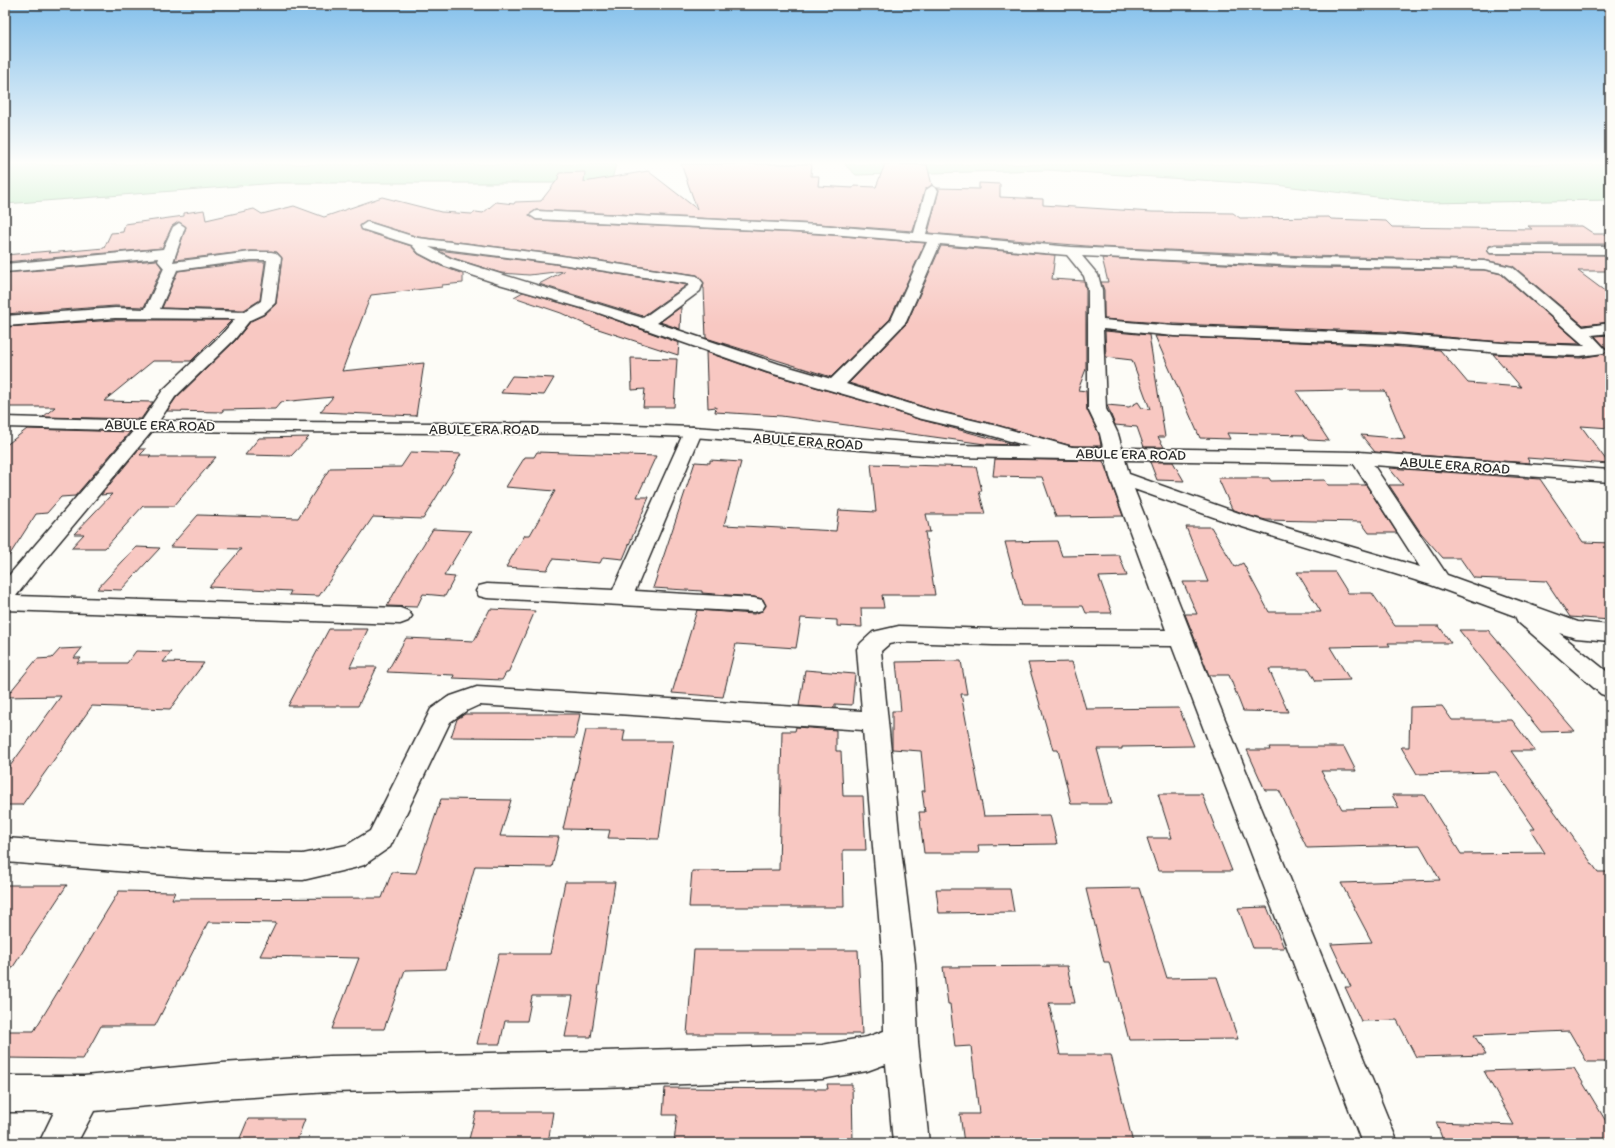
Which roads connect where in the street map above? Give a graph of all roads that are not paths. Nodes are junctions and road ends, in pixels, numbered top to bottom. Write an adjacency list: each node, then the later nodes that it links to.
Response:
1 (595, 218): 5 (street)
2 (924, 218): 5 (street)
3 (367, 226): 7 (street)
4 (178, 227): 11 (street)
5 (919, 237): 6 (street)
6 (936, 238): 10 (street); 20 (street)
7 (417, 242): 17 (street); 17 (street)
8 (1495, 250): 9 (street)
9 (1610, 250)
10 (1071, 251): 16 (street); 19 (street)
11 (169, 260): 12 (street); 13 (street); 14 (street)
12 (5, 268)
13 (150, 314): 14 (street); 15 (street)
14 (245, 317): 22 (street)
15 (5, 321)
16 (1094, 324): 19 (street); 26 (street)
17 (644, 325): 20 (street)
18 (1610, 328): 19 (street)
19 (1580, 332)
20 (835, 385): 24 (street)
21 (5, 422): 22 (street, ABULE ERA ROAD)
22 (147, 426): 23 (street, ABULE ERA ROAD); 30 (street)
23 (693, 432): 24 (street, ABULE ERA ROAD); 31 (street)
24 (1072, 453): 26 (street, ABULE ERA ROAD)
25 (1359, 458): 26 (street, ABULE ERA ROAD); 27 (street, ABULE ERA ROAD); 28 (street)
26 (1116, 465): 28 (street); 38 (street)
27 (1610, 476)
28 (1439, 580): 34 (street)
29 (487, 591): 31 (street)
30 (5, 595)
31 (621, 598): 33 (street)
32 (5, 603): 35 (street)
33 (754, 605)
34 (1515, 607): 36 (street); 40 (street)
35 (400, 616)
36 (1576, 630): 37 (street); 39 (street)
37 (1610, 633)
38 (1180, 638): 41 (street); 48 (street)
39 (1610, 644)
40 (1610, 688)
41 (875, 721): 42 (street); 43 (street)
42 (5, 850)
43 (901, 1042): 45 (street); 47 (street)
44 (5, 1094): 45 (street)
45 (84, 1094): 46 (street)
46 (57, 1143)
47 (911, 1143)
48 (1380, 1143)

